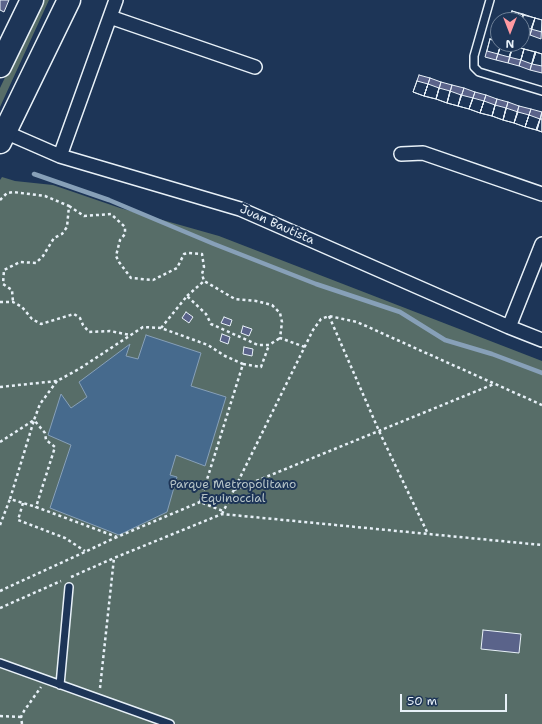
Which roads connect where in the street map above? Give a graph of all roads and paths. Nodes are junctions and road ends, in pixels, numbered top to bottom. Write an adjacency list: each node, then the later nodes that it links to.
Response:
1 (32, 0): 6 (highway)
2 (69, 0): 9 (highway)
3 (116, 0): 5 (street)
4 (490, 0): 8 (lane)
5 (110, 17): 7 (street); 11 (street)
6 (0, 66)
7 (255, 67)
8 (542, 91)
9 (3, 137): 11 (street, Juan Bautista)
10 (401, 154): 12 (street)
11 (60, 156): 21 (street, Juan Bautista)
12 (542, 194)
13 (0, 200): 14 (path)
14 (69, 206): 16 (path); 19 (path)
15 (542, 244): 21 (street)
16 (204, 281): 17 (path); 24 (path)
17 (186, 296): 22 (path); 26 (path)
18 (0, 302): 19 (path)
19 (13, 302): 23 (path)
20 (329, 316): 27 (path); 30 (path); 34 (path)
21 (509, 327): 25 (street, Juan Bautista)
22 (161, 328): 23 (path); 28 (path)
23 (130, 335): 29 (path)
24 (280, 338): 26 (path); 27 (path)
25 (542, 340)
26 (269, 345): 28 (path)
27 (305, 347): 36 (path)
28 (243, 364): 38 (path)
29 (57, 381): 31 (path); 33 (path)
30 (494, 384): 32 (path); 34 (path)
31 (1, 385)
32 (542, 405)
33 (34, 420): 35 (path); 37 (path); 40 (path)
34 (379, 431): 36 (path); 43 (path)
35 (0, 442)
36 (234, 491): 41 (path)
37 (10, 499): 39 (path); 42 (path)
38 (200, 502): 41 (path); 44 (path)
39 (23, 503): 40 (path); 46 (path)
40 (36, 507): 44 (path)
41 (223, 512): 43 (path); 47 (path)
42 (0, 525)
43 (428, 534): 45 (path)
44 (117, 537): 46 (path)
45 (542, 545)
46 (85, 551): 49 (path)
47 (114, 558): 50 (path); 54 (path)
48 (70, 588): 53 (lane)
49 (0, 591)
50 (0, 608)
51 (0, 663): 52 (lane)
52 (46, 680): 53 (lane); 56 (path)
53 (60, 685): 54 (lane)
54 (99, 698): 58 (lane)
55 (0, 716): 56 (path)
56 (21, 717): 57 (path)
57 (22, 724)
58 (170, 724)

